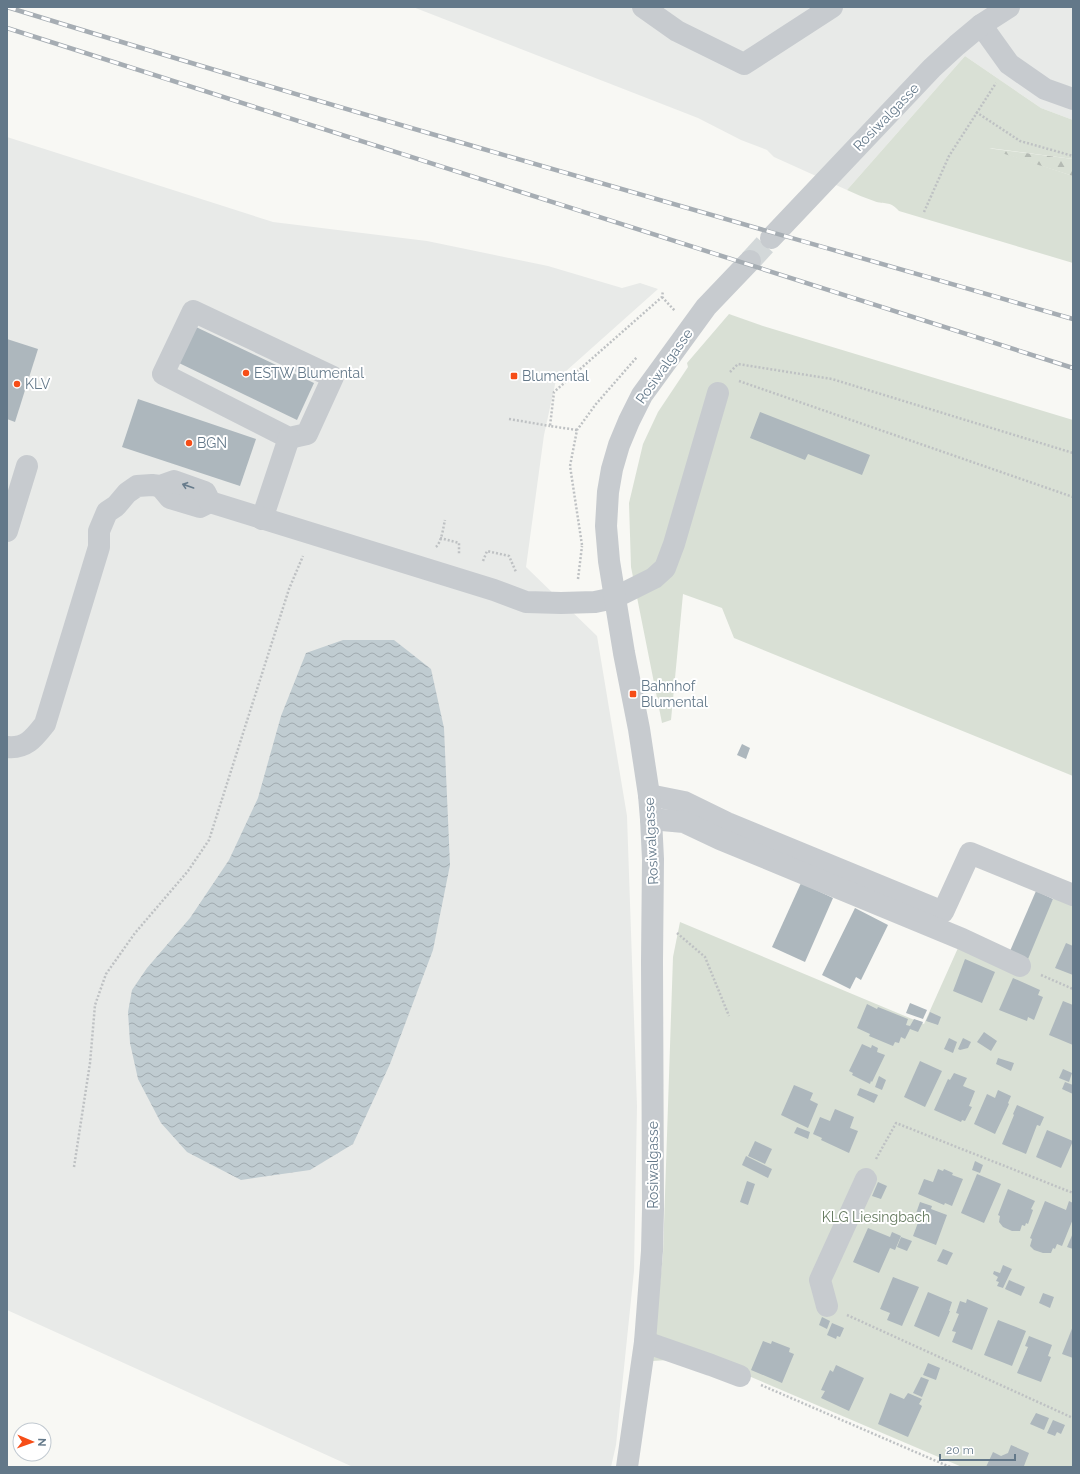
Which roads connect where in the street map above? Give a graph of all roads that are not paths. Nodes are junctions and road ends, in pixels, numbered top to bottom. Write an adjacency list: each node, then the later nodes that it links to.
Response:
1 (643, 7): 2 (street)
2 (832, 7)
3 (1009, 7): 4 (street, Rosiwalgasse)
4 (981, 25): 5 (street); 6 (street, Rosiwalgasse)
5 (1073, 99)
6 (771, 238)
7 (750, 261): 13 (street, Rosiwalgasse)
8 (722, 385): 13 (street)
9 (289, 438): 9 (street); 11 (street)
10 (28, 466): 12 (street)
11 (262, 519): 13 (street); 14 (street)
12 (7, 531)
13 (614, 598): 15 (street, Rosiwalgasse)
14 (7, 747)
15 (649, 795): 16 (street, Rosiwalgasse); 17 (street)
16 (651, 819): 18 (street); 21 (street, Rosiwalgasse)
17 (1073, 895)
18 (1020, 966)
19 (866, 1179): 20 (street)
20 (827, 1306)
21 (645, 1342): 22 (street); 23 (street, Rosiwalgasse)
22 (740, 1376)
23 (626, 1467)

